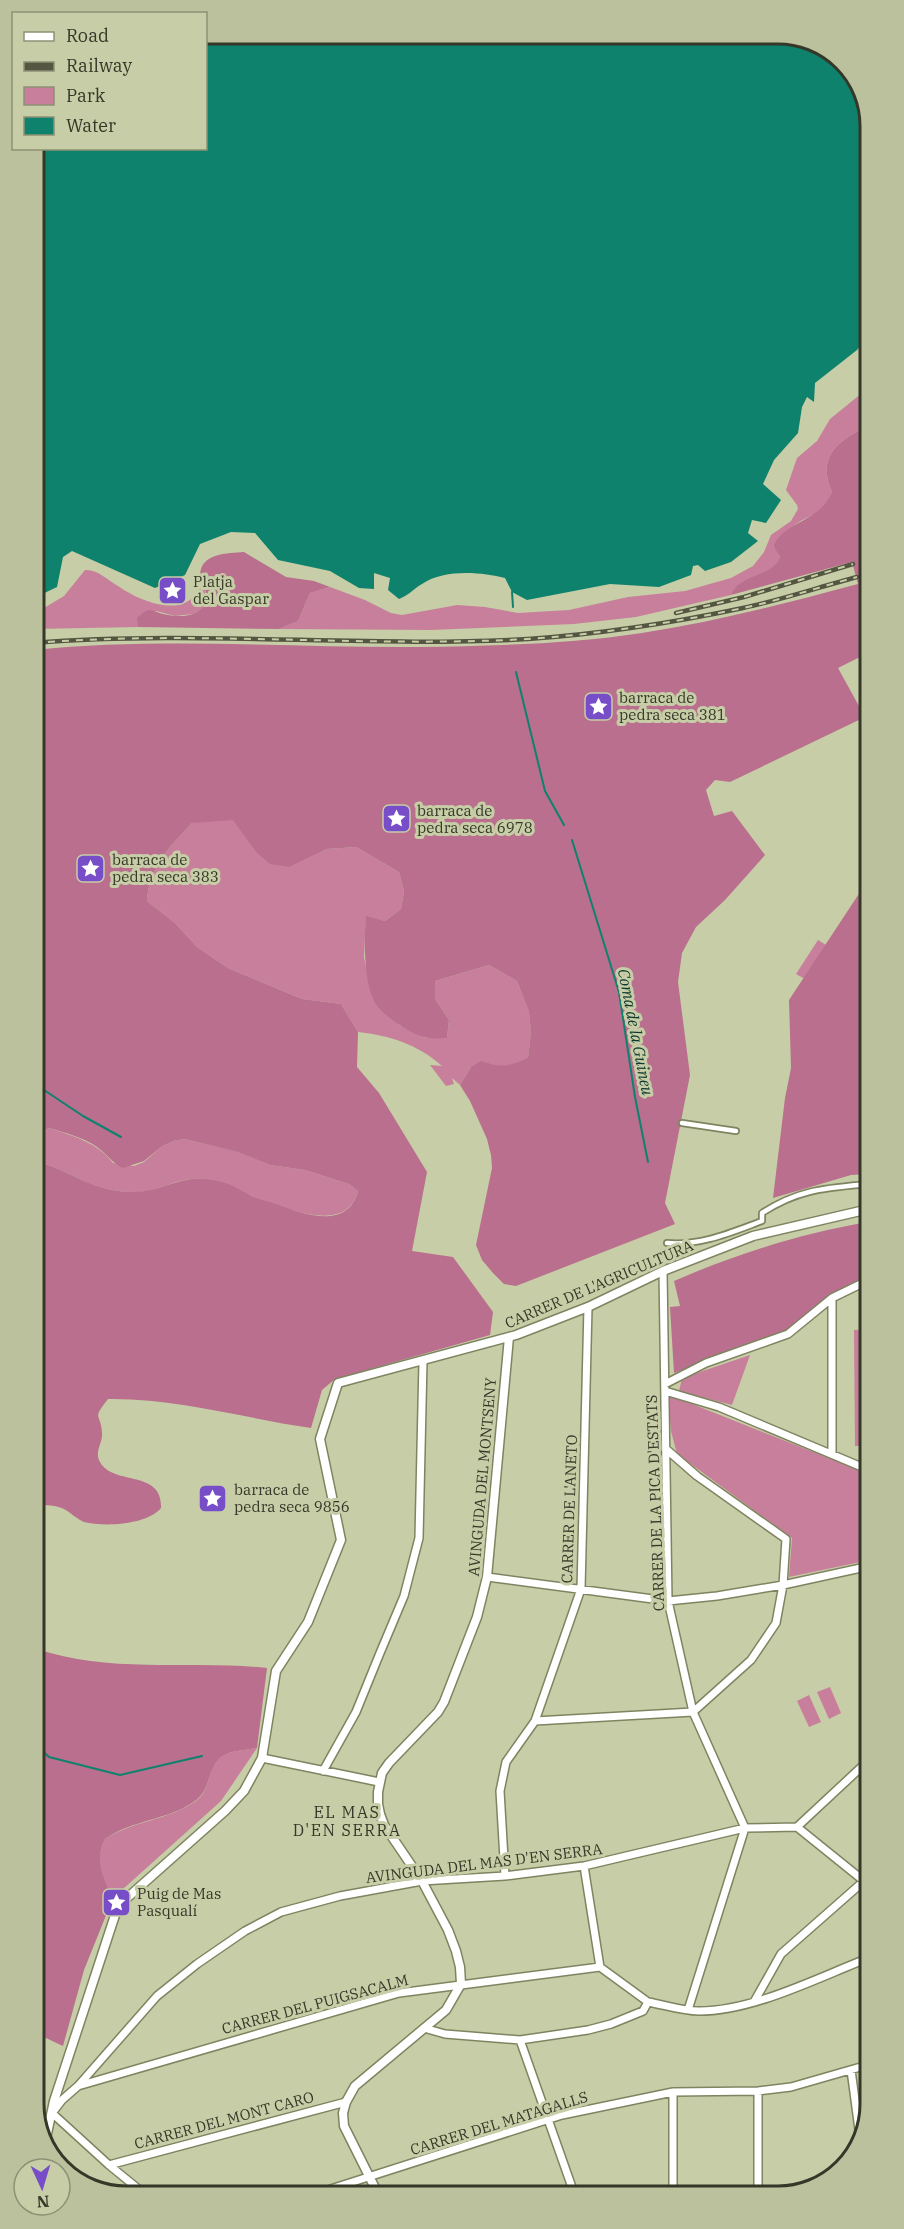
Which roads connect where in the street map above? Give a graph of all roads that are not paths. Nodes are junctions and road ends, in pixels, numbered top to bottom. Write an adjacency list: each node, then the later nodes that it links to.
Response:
1 (682, 1123): 2 (street)
2 (736, 1131)
3 (860, 1185): 5 (street)
4 (860, 1211): 6 (street, CARRER DE L'AGRICULTURA)
5 (667, 1243)
6 (663, 1271): 9 (street, CARRER DE L'AGRICULTURA); 12 (street, CARRER DE LA PICA D'ESTATS)
7 (860, 1284): 8 (street)
8 (832, 1298): 12 (street); 14 (street)
9 (588, 1307): 10 (street, CARRER DE L'AGRICULTURA); 19 (street, CARRER DE L'ANETO)
10 (509, 1337): 11 (street, CARRER DE L'AGRICULTURA); 17 (street, AVINGUDA DEL MONTSENY)
11 (423, 1361): 23 (street, CARRER DE L'AGRICULTURA); 25 (street)
12 (665, 1388): 13 (street, CARRER DE LA PICA D'ESTATS); 14 (street)
13 (666, 1449): 18 (street); 20 (street, CARRER DE LA PICA D'ESTATS)
14 (832, 1454): 15 (street)
15 (860, 1466)
16 (860, 1568): 18 (street)
17 (488, 1577): 19 (street); 26 (street, AVINGUDA DEL MONTSENY)
18 (783, 1585): 20 (street); 21 (street)
19 (581, 1589): 20 (street); 22 (street, CARRER DE L'ANETO)
20 (668, 1601): 21 (street, CARRER DE LA PICA D'ESTATS)
21 (693, 1712): 22 (street); 28 (street, CARRER DE LA PICA D'ESTATS)
22 (535, 1720): 30 (street, CARRER DE L'ANETO)
23 (262, 1758): 25 (street); 48 (street)
24 (860, 1768): 27 (street)
25 (323, 1771): 26 (street)
26 (379, 1782): 32 (street)
27 (797, 1827): 28 (street, AVINGUDA DEL MAS D'EN SERRA); 31 (street)
28 (745, 1828): 29 (street, AVINGUDA DEL MAS D'EN SERRA); 39 (street)
29 (584, 1866): 30 (street, AVINGUDA DEL MAS D'EN SERRA); 35 (street)
30 (505, 1875): 32 (street, AVINGUDA DEL MAS D'EN SERRA)
31 (860, 1876)
32 (422, 1881): 36 (street); 44 (street, AVINGUDA DEL MAS D'EN SERRA)
33 (860, 1888): 38 (street)
34 (860, 1961): 38 (street)
35 (600, 1967): 36 (street, CARRER DEL PUIGSACALM); 37 (street)
36 (460, 1984): 40 (street); 44 (street, CARRER DEL PUIGSACALM)
37 (648, 2002): 39 (street); 41 (street)
38 (753, 2002): 39 (street)
39 (688, 2010)
40 (424, 2028): 41 (street); 47 (street)
41 (520, 2040): 49 (street)
42 (860, 2067): 43 (street, CARRER DEL MATAGALLS)
43 (851, 2070): 45 (street, CARRER DEL MATAGALLS); 50 (street)
44 (78, 2086): 48 (street, AVINGUDA DEL MAS D'EN SERRA)
45 (758, 2091): 46 (street, CARRER DEL MATAGALLS); 59 (street)
46 (673, 2092): 49 (street, CARRER DEL MATAGALLS); 58 (street)
47 (346, 2102): 52 (street, CARRER DEL MONT CARO); 53 (street)
48 (52, 2113): 51 (street); 52 (street)
49 (548, 2120): 53 (street, CARRER DEL MATAGALLS); 57 (street)
50 (858, 2124)
51 (48, 2130)
52 (109, 2165): 54 (street)
53 (368, 2177): 55 (street, CARRER DEL MATAGALLS); 56 (street)
54 (134, 2185)
55 (342, 2185)
56 (373, 2185)
57 (571, 2186)
58 (673, 2186)
59 (758, 2186)

